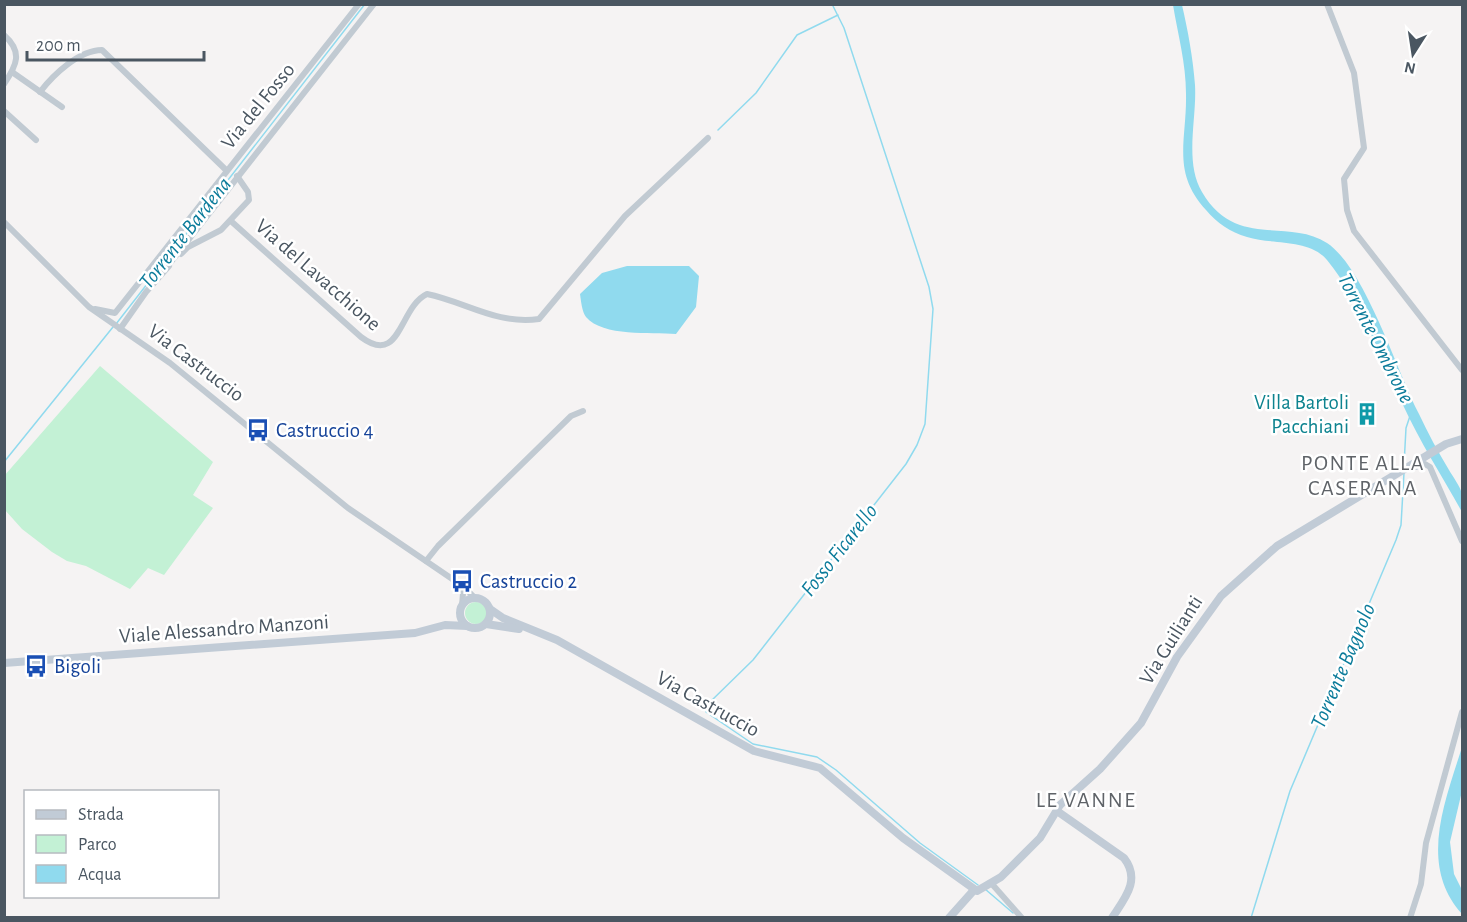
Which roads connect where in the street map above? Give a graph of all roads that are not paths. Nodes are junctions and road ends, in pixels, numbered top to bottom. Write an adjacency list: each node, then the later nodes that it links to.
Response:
1 (359, 4): 12 (street, Via del Fosso)
2 (374, 4): 13 (street)
3 (1327, 4): 19 (street)
4 (4, 35): 5 (street)
5 (12, 72): 6 (street); 7 (street)
6 (4, 84)
7 (40, 92): 8 (street); 12 (street)
8 (62, 107)
9 (4, 111): 11 (street)
10 (708, 138): 15 (street, Via del Lavacchione)
11 (36, 140)
12 (226, 170): 17 (street, Via del Fosso)
13 (237, 176): 15 (street); 16 (street)
14 (4, 222): 17 (street, Via Castruccio)
15 (232, 222): 16 (street)
16 (167, 267): 18 (street)
17 (89, 307): 18 (street, Via Castruccio)
18 (120, 329): 24 (street, Via Castruccio)
19 (1462, 370)
20 (583, 411): 24 (street)
21 (1462, 439): 22 (street, Via Guilianti)
22 (1411, 465): 23 (street); 35 (street, Via Guilianti)
23 (1462, 540)
24 (426, 561): 25 (street, Via Castruccio)
25 (450, 579): 26 (street, Via Castruccio); 27 (street, Via Castruccio)
26 (475, 598): 27 (street); 28 (street)
27 (462, 608): 30 (street); 31 (street)
28 (490, 609): 29 (street); 32 (street)
29 (486, 624): 31 (street); 32 (street)
30 (445, 625): 31 (street); 33 (street, Viale Alessandro Manzoni)
31 (467, 626)
32 (537, 633): 36 (street, Via Castruccio)
33 (4, 663)
34 (1462, 712): 40 (street)
35 (1057, 811): 36 (street, Via Guilianti); 39 (street)
36 (984, 888): 37 (street, Via Guilianti); 38 (street)
37 (948, 918)
38 (1022, 918)
39 (1112, 918)
40 (1410, 918)

